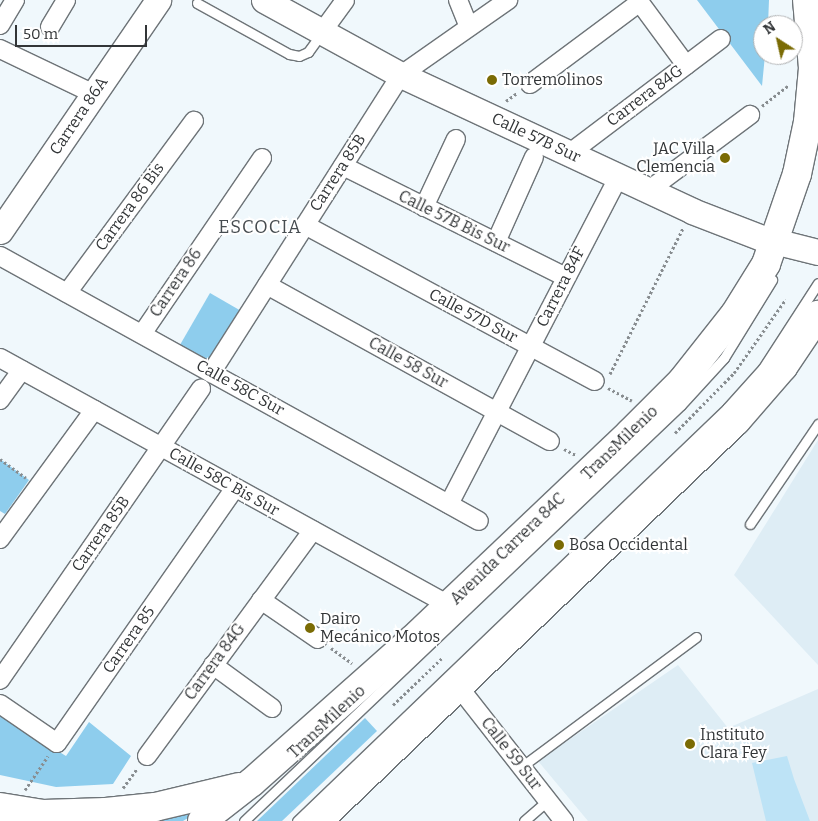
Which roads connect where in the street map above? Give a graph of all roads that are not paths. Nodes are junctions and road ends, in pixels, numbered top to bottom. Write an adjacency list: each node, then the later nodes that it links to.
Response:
1 (15, 0): 11 (street)
2 (66, 0): 12 (street)
3 (158, 0): 20 (street, Carrera 86A)
4 (264, 0): 14 (street, Calle 57B Sur)
5 (345, 0): 14 (street)
6 (458, 0): 13 (street)
7 (508, 0): 13 (street)
8 (807, 0): 34 (main road, Avenida Carrera 84C)
9 (639, 1): 17 (street); 19 (street)
10 (197, 3): 14 (lane)
11 (0, 25)
12 (50, 27)
13 (469, 27): 18 (street)
14 (322, 32): 18 (street, Calle 57B Sur)
15 (721, 39): 17 (street, Carrera 84G)
16 (0, 49): 20 (street)
17 (686, 66): 24 (street, Carrera 84G)
18 (401, 74): 24 (street, Calle 57B Sur); 27 (street, Carrera 85B)
19 (530, 84)
20 (94, 94): 32 (street, Carrera 86A)
21 (750, 115): 29 (street)
22 (194, 121): 41 (street, Carrera 86 Bis)
23 (456, 140): 30 (street)
24 (570, 154): 28 (street, Calle 57B Sur)
25 (534, 157): 33 (street)
26 (262, 158): 43 (street, Carrera 86)
27 (343, 166): 30 (street, Calle 57B Bis Sur); 31 (street, Carrera 85B)
28 (619, 176): 29 (street, Calle 57B Sur); 38 (street, Carrera 84F)
29 (649, 190): 34 (street, Calle 57B Sur)
30 (424, 207): 33 (street, Calle 57B Bis Sur)
31 (305, 225): 40 (street, Carrera 85B); 44 (street, Calle 57D Sur)
32 (0, 231)
33 (496, 242): 38 (street, Calle 57B Bis Sur)
34 (783, 248): 35 (street, Calle 57B Sur); 63 (main road, Avenida Carrera 84C)
35 (818, 252)
36 (0, 256): 41 (street, Calle 58C Sur)
37 (777, 270): 77 (lane, TransMilenio)
38 (566, 277): 44 (street, Carrera 84F)
39 (818, 283): 78 (lane)
40 (267, 285): 47 (street, Carrera 85B); 52 (street, Calle 58 Sur)
41 (67, 293): 43 (street, Calle 58C Sur)
42 (818, 315): 68 (main road)
43 (142, 334): 47 (street, Calle 58C Sur)
44 (530, 347): 48 (street, Calle 57D Sur); 52 (street, Carrera 84F)
45 (0, 358): 46 (street, Calle 58C Bis Sur)
46 (22, 370): 50 (street); 51 (street, Calle 58C Bis Sur)
47 (211, 373): 57 (street, Calle 58C Sur)
48 (599, 384)
49 (201, 389): 55 (street, Carrera 85B)
50 (0, 400)
51 (94, 410): 55 (street, Calle 58C Bis Sur); 61 (street)
52 (496, 412): 54 (street, Calle 58 Sur); 57 (street, Carrera 84F)
53 (818, 424): 59 (lane)
54 (550, 441)
55 (161, 447): 56 (street, Calle 58C Bis Sur); 67 (street, Carrera 85B)
56 (235, 488): 60 (street, Calle 58C Bis Sur); 69 (street, Carrera 85)
57 (449, 504): 58 (street, Calle 58C Sur)
58 (479, 521)
59 (750, 524)
60 (313, 530): 62 (street, Carrera 84G); 63 (street, Calle 58C Bis Sur)
61 (0, 539)
62 (261, 600): 65 (street); 66 (street, Carrera 84G)
63 (449, 605): 73 (main road, Avenida Carrera 84C)
64 (696, 637): 72 (lane)
65 (318, 639)
66 (213, 665): 70 (street); 71 (street, Carrera 84G)
67 (0, 680)
68 (458, 686): 72 (street, Calle 59 Sur); 79 (main road)
69 (0, 704)
70 (272, 708)
71 (147, 756)
72 (521, 767): 74 (street, Calle 59 Sur)
73 (252, 782): 75 (main road); 76 (main road, Avenida Carrera 84C)
74 (548, 800): 80 (lane); 81 (street, Calle 59 Sur)
75 (0, 807)
76 (202, 821)
77 (244, 821)
78 (297, 821)
79 (318, 821)
80 (524, 821)
81 (564, 821)

